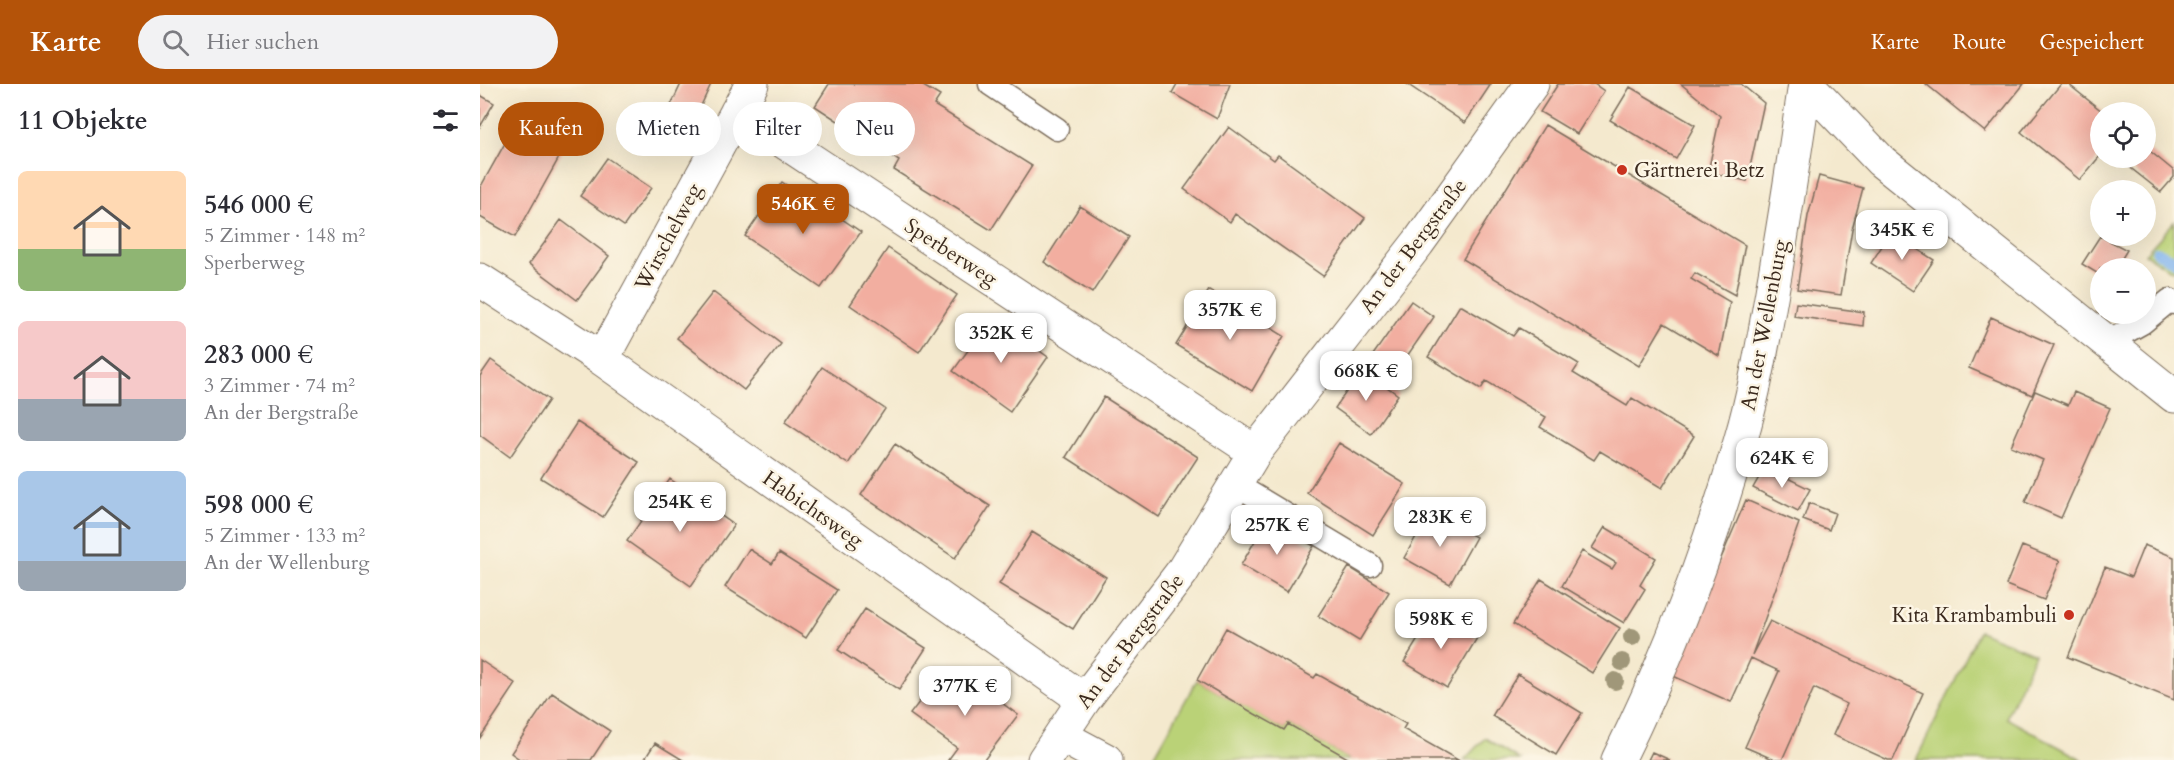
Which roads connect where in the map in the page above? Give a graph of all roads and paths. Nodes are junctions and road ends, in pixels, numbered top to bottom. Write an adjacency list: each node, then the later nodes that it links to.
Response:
1 (990, 84): 5 (lane)
2 (1532, 84): 11 (street, An der Bergstraße)
3 (1806, 84): 8 (street); 17 (street, An der Wellenburg)
4 (744, 97): 9 (street, Wirschelweg); 11 (street, Sperberweg)
5 (1057, 129)
6 (480, 280): 9 (street, Habichtsweg)
7 (2174, 303): 8 (lane)
8 (2108, 342): 10 (street)
9 (602, 359): 14 (street, Habichtsweg)
10 (2174, 396)
11 (1255, 452): 12 (street, An der Bergstraße)
12 (1235, 484): 13 (lane); 14 (street, An der Bergstraße)
13 (1370, 565)
14 (1084, 700): 15 (street, An der Bergstraße)
15 (1052, 748): 16 (street)
16 (1106, 760)
17 (1618, 760)

